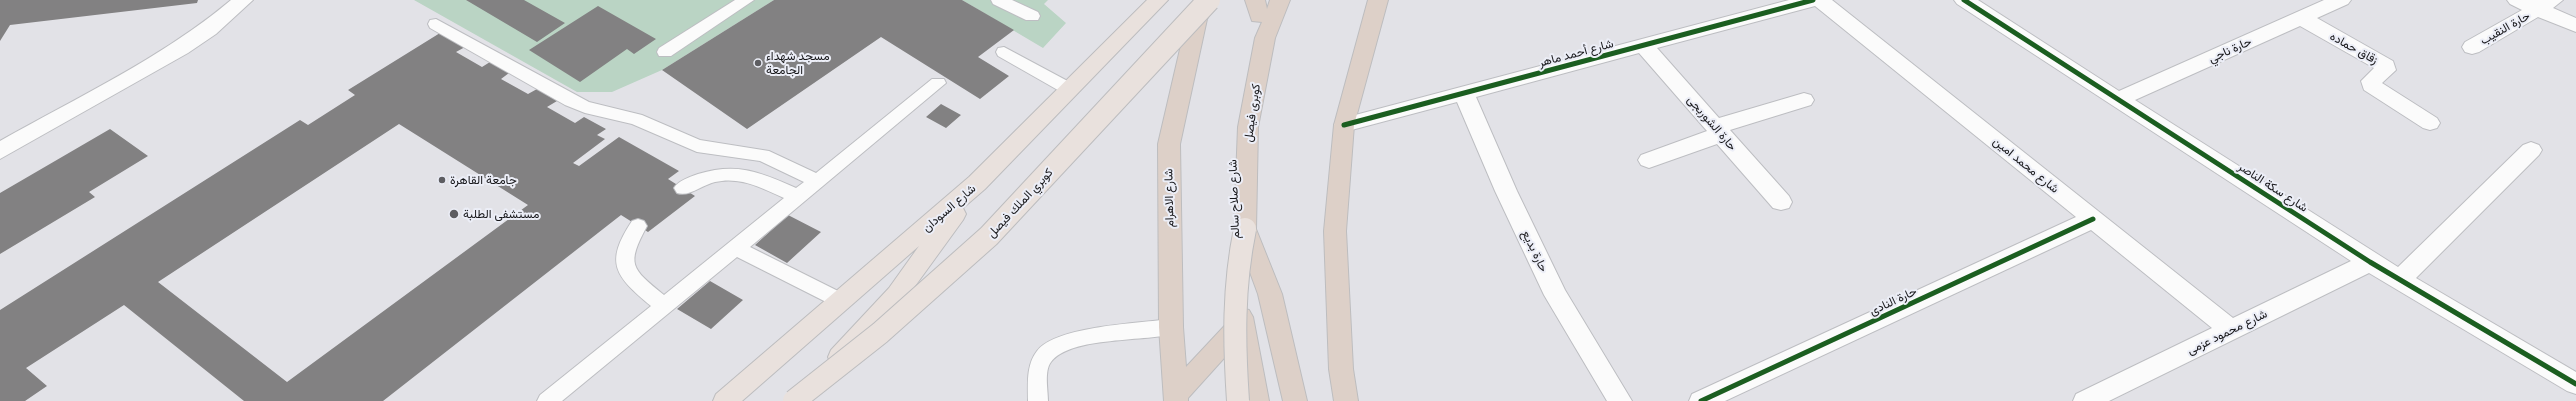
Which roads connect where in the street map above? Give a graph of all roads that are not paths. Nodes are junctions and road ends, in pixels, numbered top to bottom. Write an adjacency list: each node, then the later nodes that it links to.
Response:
1 (243, 0): 32 (street)
2 (746, 0): 21 (lane)
3 (999, 0): 15 (lane)
4 (1158, 0): 24 (main road, شارع السودان)
5 (1208, 0): 48 (highway, شارع الاهرام); 54 (main road, كوبري الملك فيصل, bridge)
6 (1280, 0): 41 (highway, كوبرى فيصل)
7 (1378, 0): 29 (highway)
8 (1813, 0): 19 (street, شارع أحمد ماهر)
9 (1820, 0): 39 (street, شارع محمد امين)
10 (1964, 0): 26 (street, شارع سكة الناصر)
11 (2341, 0): 16 (street, حارة ناجي)
12 (2517, 0): 14 (street)
13 (1260, 5): 47 (highway, شارع صلاح سالم)
14 (2546, 5): 18 (street); 20 (street, حارة النقيب)
15 (1032, 16)
16 (2301, 18): 26 (street, حارة ناجي); 28 (street, زقاق حماده)
17 (436, 24): 34 (lane)
18 (2576, 26)
19 (1643, 45): 25 (street, شارع أحمد ماهر); 30 (street, حارة الشوربجى)
20 (2472, 47)
21 (665, 52)
22 (1004, 52): 24 (lane)
23 (938, 83): 34 (lane)
24 (1069, 89): 35 (main road, شارع السودان)
25 (1464, 93): 29 (street, شارع أحمد ماهر); 61 (street, حارة بديع)
26 (2119, 99): 43 (street, شارع سكة الناصر)
27 (1804, 100): 30 (street)
28 (2430, 123)
29 (1344, 125): 60 (highway)
30 (1718, 131): 33 (street); 38 (street, حارة الشوربجى)
31 (2531, 150): 44 (street)
32 (0, 151)
33 (1649, 160)
34 (817, 181): 37 (lane)
35 (977, 184): 45 (main road, شارع السودان); 55 (main road)
36 (682, 188): 37 (lane)
37 (799, 197): 42 (lane)
38 (1781, 202)
39 (2093, 219): 49 (street, شارع محمد امين); 62 (street, حارة النادى)
40 (638, 226): 46 (lane)
41 (1245, 229): 57 (main road, bridge); 59 (highway)
42 (736, 248): 45 (lane); 46 (lane)
43 (2370, 262): 44 (street, شارع سكة الناصر); 49 (street, شارع محمود عزمى)
44 (2400, 280): 50 (street, شارع سكة الناصر)
45 (841, 301): 53 (main road, شارع السودان)
46 (664, 306): 52 (lane)
47 (1242, 322): 51 (highway); 58 (highway, شارع صلاح سالم)
48 (1171, 327): 51 (highway, شارع الاهرام); 56 (lane)
49 (2230, 330): 63 (street, شارع محمود عزمى)
50 (2576, 384)
51 (1176, 397)
52 (547, 401)
53 (725, 401)
54 (794, 401)
55 (800, 401)
56 (1038, 401)
57 (1238, 401)
58 (1257, 401)
59 (1294, 401)
60 (1346, 401)
61 (1620, 401)
62 (1701, 401)
63 (2085, 401)

